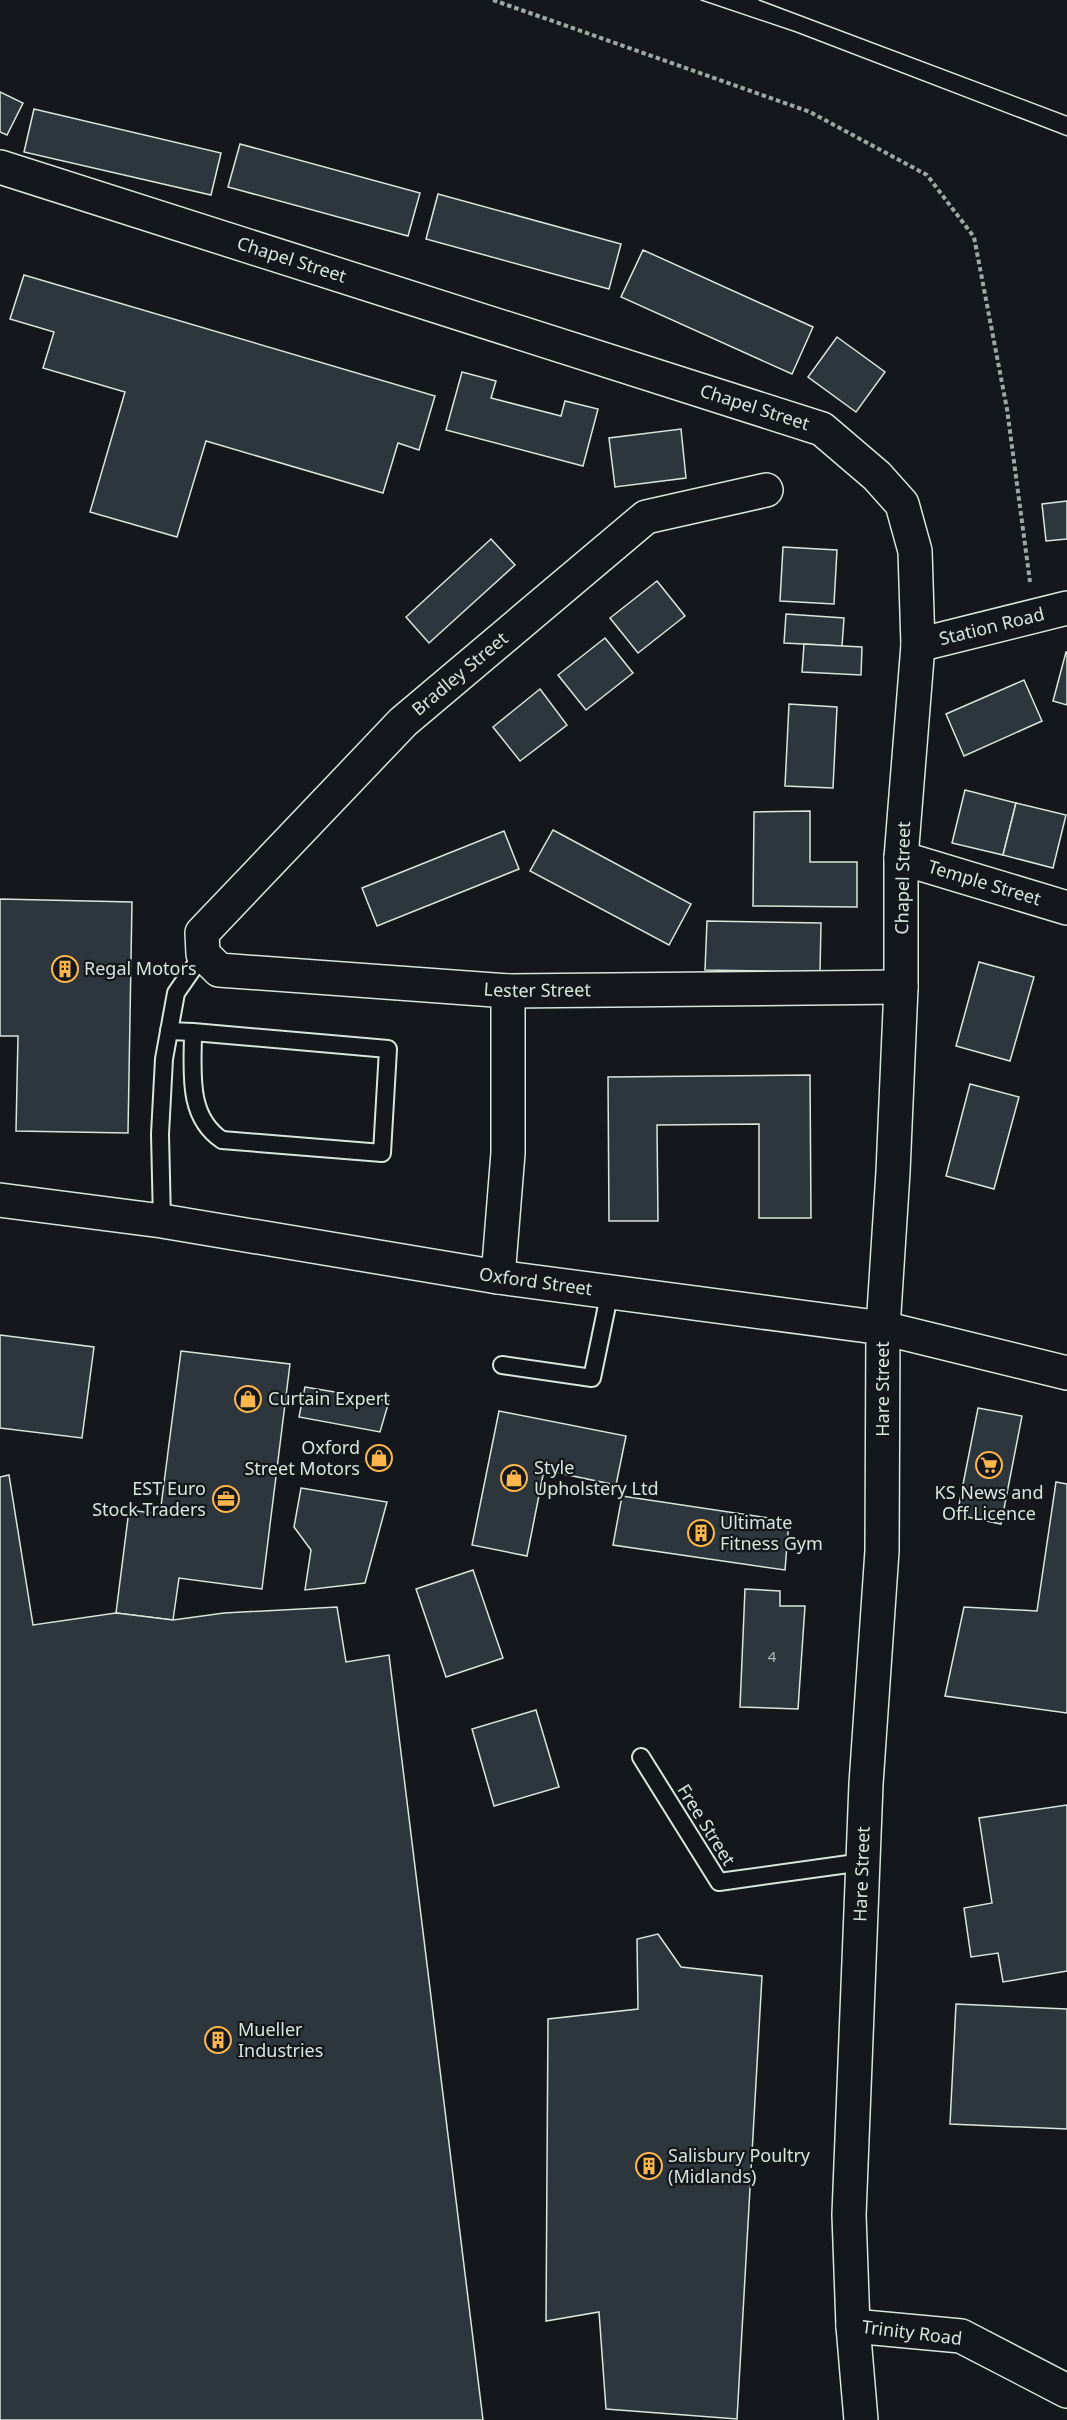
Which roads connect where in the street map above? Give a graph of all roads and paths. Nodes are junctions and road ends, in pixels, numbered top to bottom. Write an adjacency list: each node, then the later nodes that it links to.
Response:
1 (493, 0): 5 (path)
2 (0, 167): 6 (main road, Chapel Street)
3 (766, 490): 9 (main road, Bradley Street)
4 (1067, 608): 5 (main road, Station Road)
5 (1035, 616): 6 (main road, Station Road)
6 (918, 645): 7 (main road, Chapel Street)
7 (901, 858): 8 (main road, Temple Street); 10 (main road, Chapel Street)
8 (1067, 908)
9 (203, 943): 11 (main road, Lester Street); 12 (lane)
10 (901, 987): 11 (main road, Lester Street); 18 (main road, Chapel Street)
11 (508, 992): 16 (main road)
12 (169, 1031): 13 (lane); 15 (lane)
13 (193, 1032): 13 (lane)
14 (0, 1200): 15 (main road, Oxford Street)
15 (162, 1221): 16 (main road, Oxford Street)
16 (498, 1277): 17 (main road, Oxford Street)
17 (610, 1291): 18 (main road, Oxford Street); 19 (lane)
18 (883, 1328): 20 (main road, Oxford Street); 22 (main road, Hare Street)
19 (502, 1365)
20 (1067, 1373)
21 (641, 1757): 22 (lane, Free Street)
22 (862, 1862): 23 (main road, Hare Street)
23 (852, 2326): 24 (main road, Trinity Road); 25 (main road, Hare Street)
24 (1067, 2391)
25 (861, 2420)

